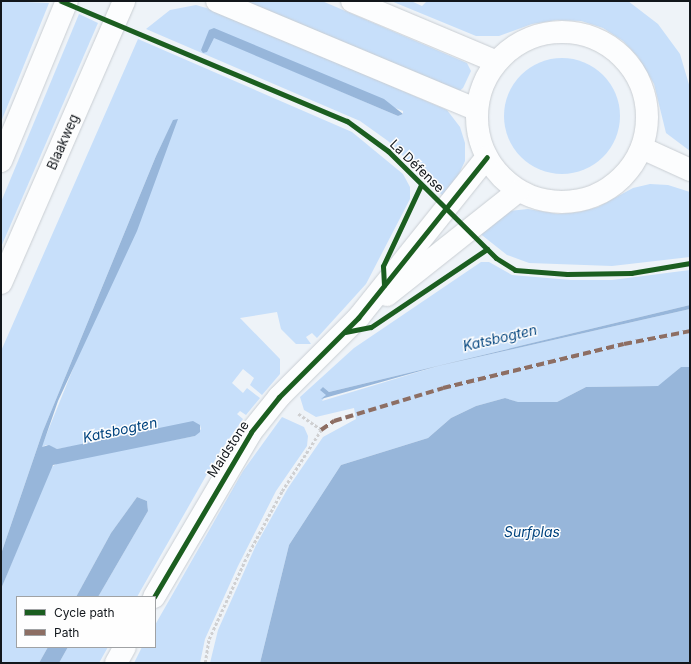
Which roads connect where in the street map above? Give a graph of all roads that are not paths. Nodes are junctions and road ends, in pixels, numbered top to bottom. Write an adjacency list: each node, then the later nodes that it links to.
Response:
1 (67, 1): 9 (street)
2 (124, 1): 12 (street, Blaakweg)
3 (217, 1): 6 (street)
4 (352, 1): 5 (street)
5 (497, 62): 6 (street); 7 (street)
6 (476, 110): 8 (street)
7 (642, 148): 10 (street); 11 (street)
8 (487, 157): 11 (street); 13 (street, Maidstone)
9 (1, 161)
10 (690, 170)
11 (518, 191): 13 (street, Maidstone)
12 (1, 283)
13 (358, 318): 14 (street, Maidstone)
14 (155, 596)
15 (124, 648): 16 (street)
16 (116, 663)

